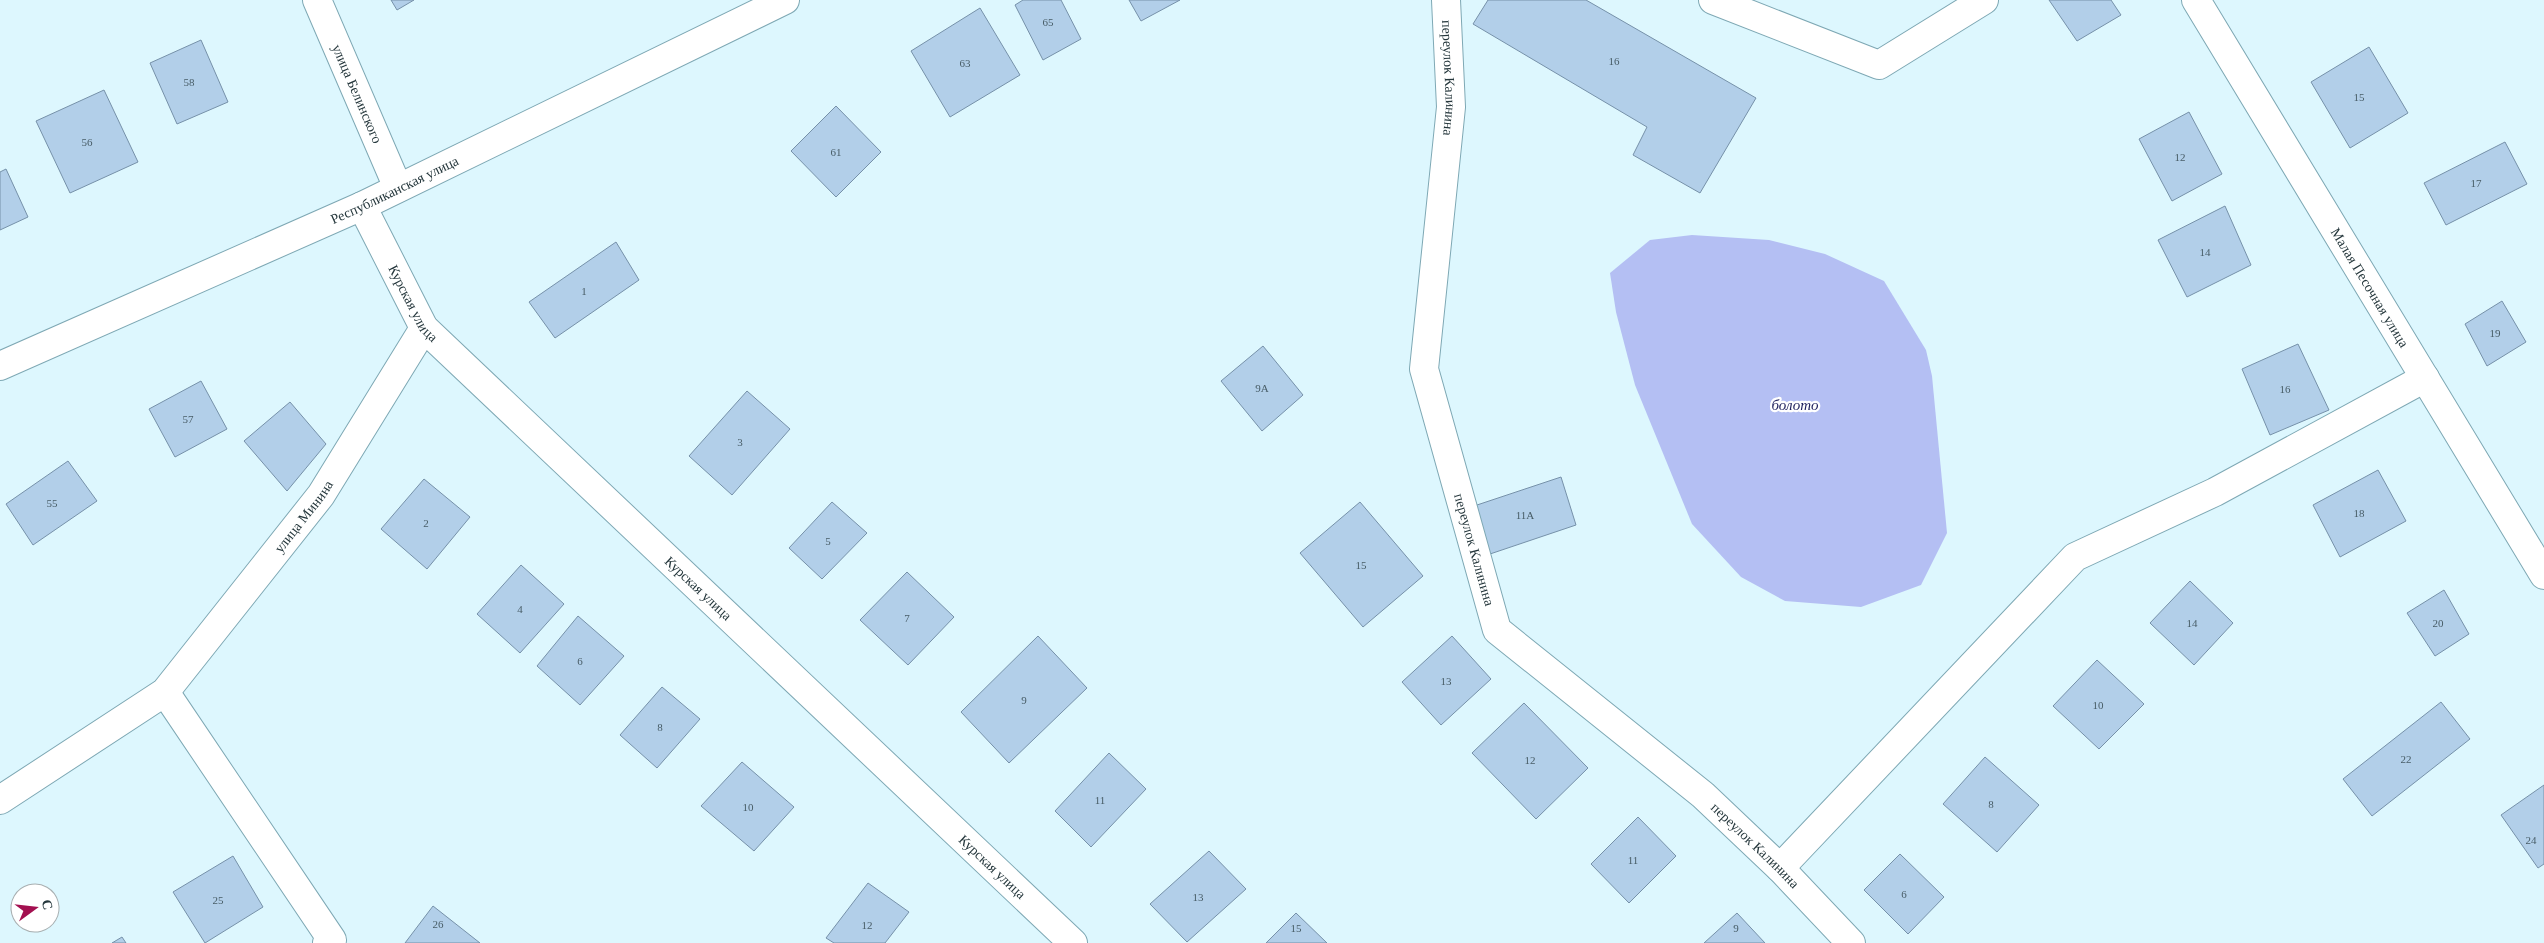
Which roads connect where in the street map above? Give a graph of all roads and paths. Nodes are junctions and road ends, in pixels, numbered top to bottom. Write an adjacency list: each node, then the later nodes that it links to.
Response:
1 (317, 0): 7 (street, улица Белинского)
2 (785, 0): 7 (street, Республиканская улица)
3 (1446, 0): 15 (street, переулок Калинина)
4 (1713, 0): 5 (street)
5 (1984, 0)
6 (2196, 0): 11 (street, Малая Песочная улица)
7 (398, 188): 8 (street, Республиканская улица)
8 (362, 206): 9 (street, Курская улица); 10 (street, Республиканская улица)
9 (424, 328): 13 (street, улица Минина); 17 (street, Курская улица)
10 (0, 366)
11 (2425, 378): 12 (street, Малая Песочная улица); 15 (street)
12 (2544, 575)
13 (165, 692): 14 (street, улица Минина); 16 (street)
14 (0, 800)
15 (1780, 868): 18 (street, переулок Калинина)
16 (331, 942)
17 (1073, 943)
18 (1850, 943)

